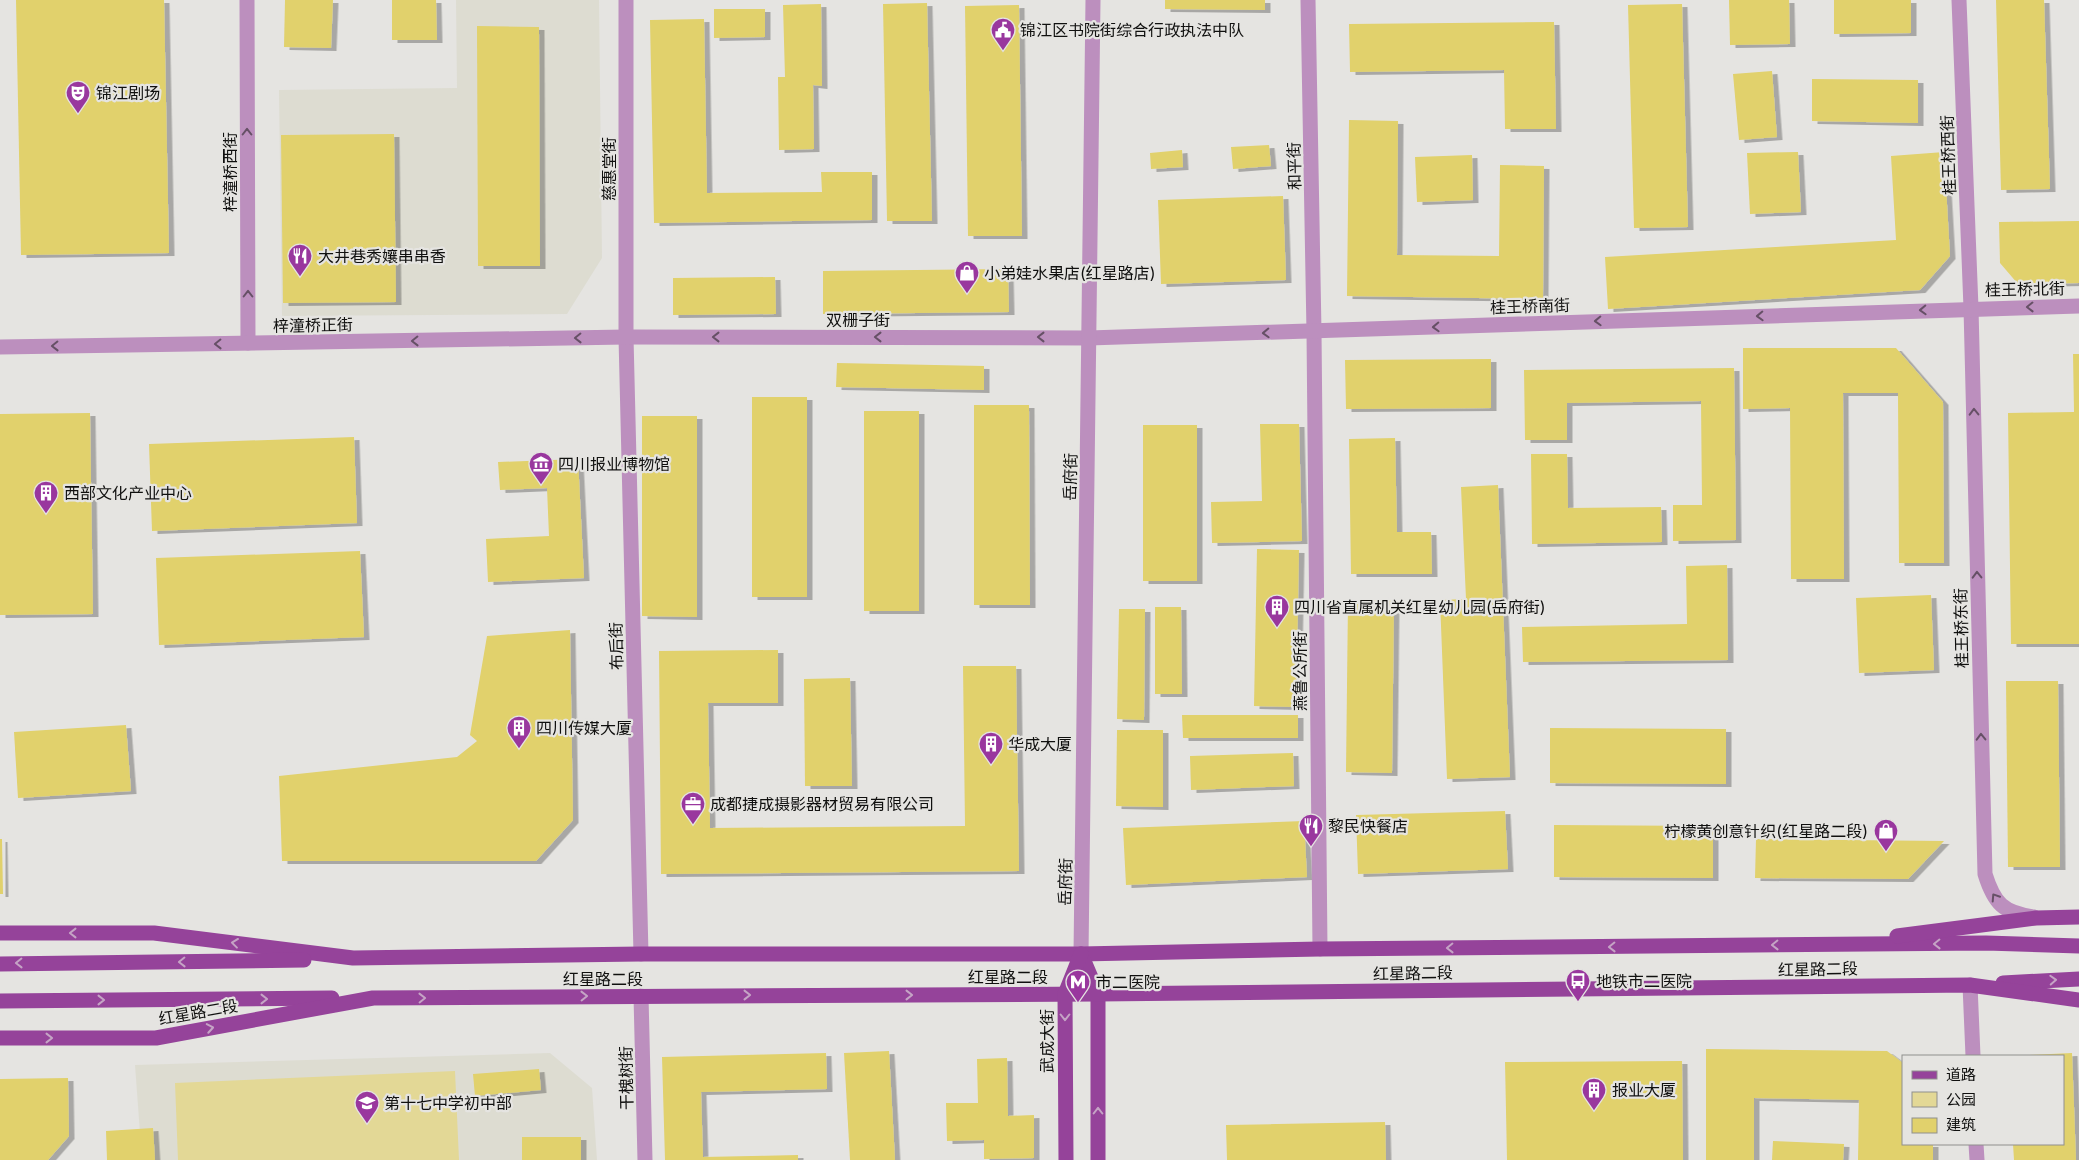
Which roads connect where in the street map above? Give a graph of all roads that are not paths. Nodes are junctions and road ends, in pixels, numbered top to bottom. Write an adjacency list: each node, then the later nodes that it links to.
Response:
1 (247, 0): 11 (street, 梓潼桥西街, one-way to 1)
2 (626, 0): 9 (street, 慈惠堂街)
3 (1094, 0): 10 (street, 岳府街)
4 (1308, 0): 8 (street, 和平街)
5 (1959, 0): 7 (street, 桂王桥西街)
6 (2079, 306): 7 (street, 桂王桥北街, one-way to 7)
7 (1971, 308): 8 (street, 桂王桥南街, one-way to 8); 14 (street, 桂王桥东街, one-way to 7)
8 (1314, 332): 10 (street, 桂王桥南街, one-way to 10); 18 (street, 燕鲁公所街)
9 (626, 338): 10 (street, 双栅子街, one-way to 9); 11 (street, 梓潼桥正街, one-way to 11); 19 (street, 布后街)
10 (1089, 338): 20 (street, 岳府街)
11 (248, 343): 12 (street, 梓潼桥正街, one-way to 12)
12 (0, 347)
13 (2079, 917): 14 (main road, 红星路二段)
14 (2036, 918): 16 (main road, 红星路二段)
15 (0, 933): 21 (main road, 红星路二段, one-way to 15)
16 (1830, 945): 17 (main road, 红星路二段, one-way to 16); 18 (main road, 红星路二段, one-way to 18)
17 (2079, 946)
18 (1320, 949): 20 (main road, 红星路二段)
19 (641, 954): 20 (main road, 红星路二段); 21 (main road, 红星路二段)
20 (1082, 954): 25 (main road, 武成大街); 26 (main road)
21 (353, 958): 22 (main road, one-way to 22)
22 (0, 964)
23 (2079, 979): 24 (main road, one-way to 23)
24 (1970, 985): 26 (main road, 红星路二段); 30 (main road, 红星路二段); 32 (street)
25 (1065, 994): 26 (main road, 红星路二段); 27 (main road, 红星路二段, one-way to 25); 35 (main road, 武成大街, one-way to 35)
26 (1098, 994): 36 (main road, one-way to 26)
27 (641, 996): 28 (main road, 红星路二段, one-way to 27); 34 (street, 干槐树街)
28 (373, 998): 29 (main road, one-way to 28); 31 (main road, 红星路二段, one-way to 28)
29 (0, 1000)
30 (2079, 1000)
31 (0, 1038)
32 (1973, 1055)
33 (1976, 1145): 37 (street)
34 (645, 1160)
35 (1066, 1160)
36 (1098, 1160)
37 (1977, 1160)

